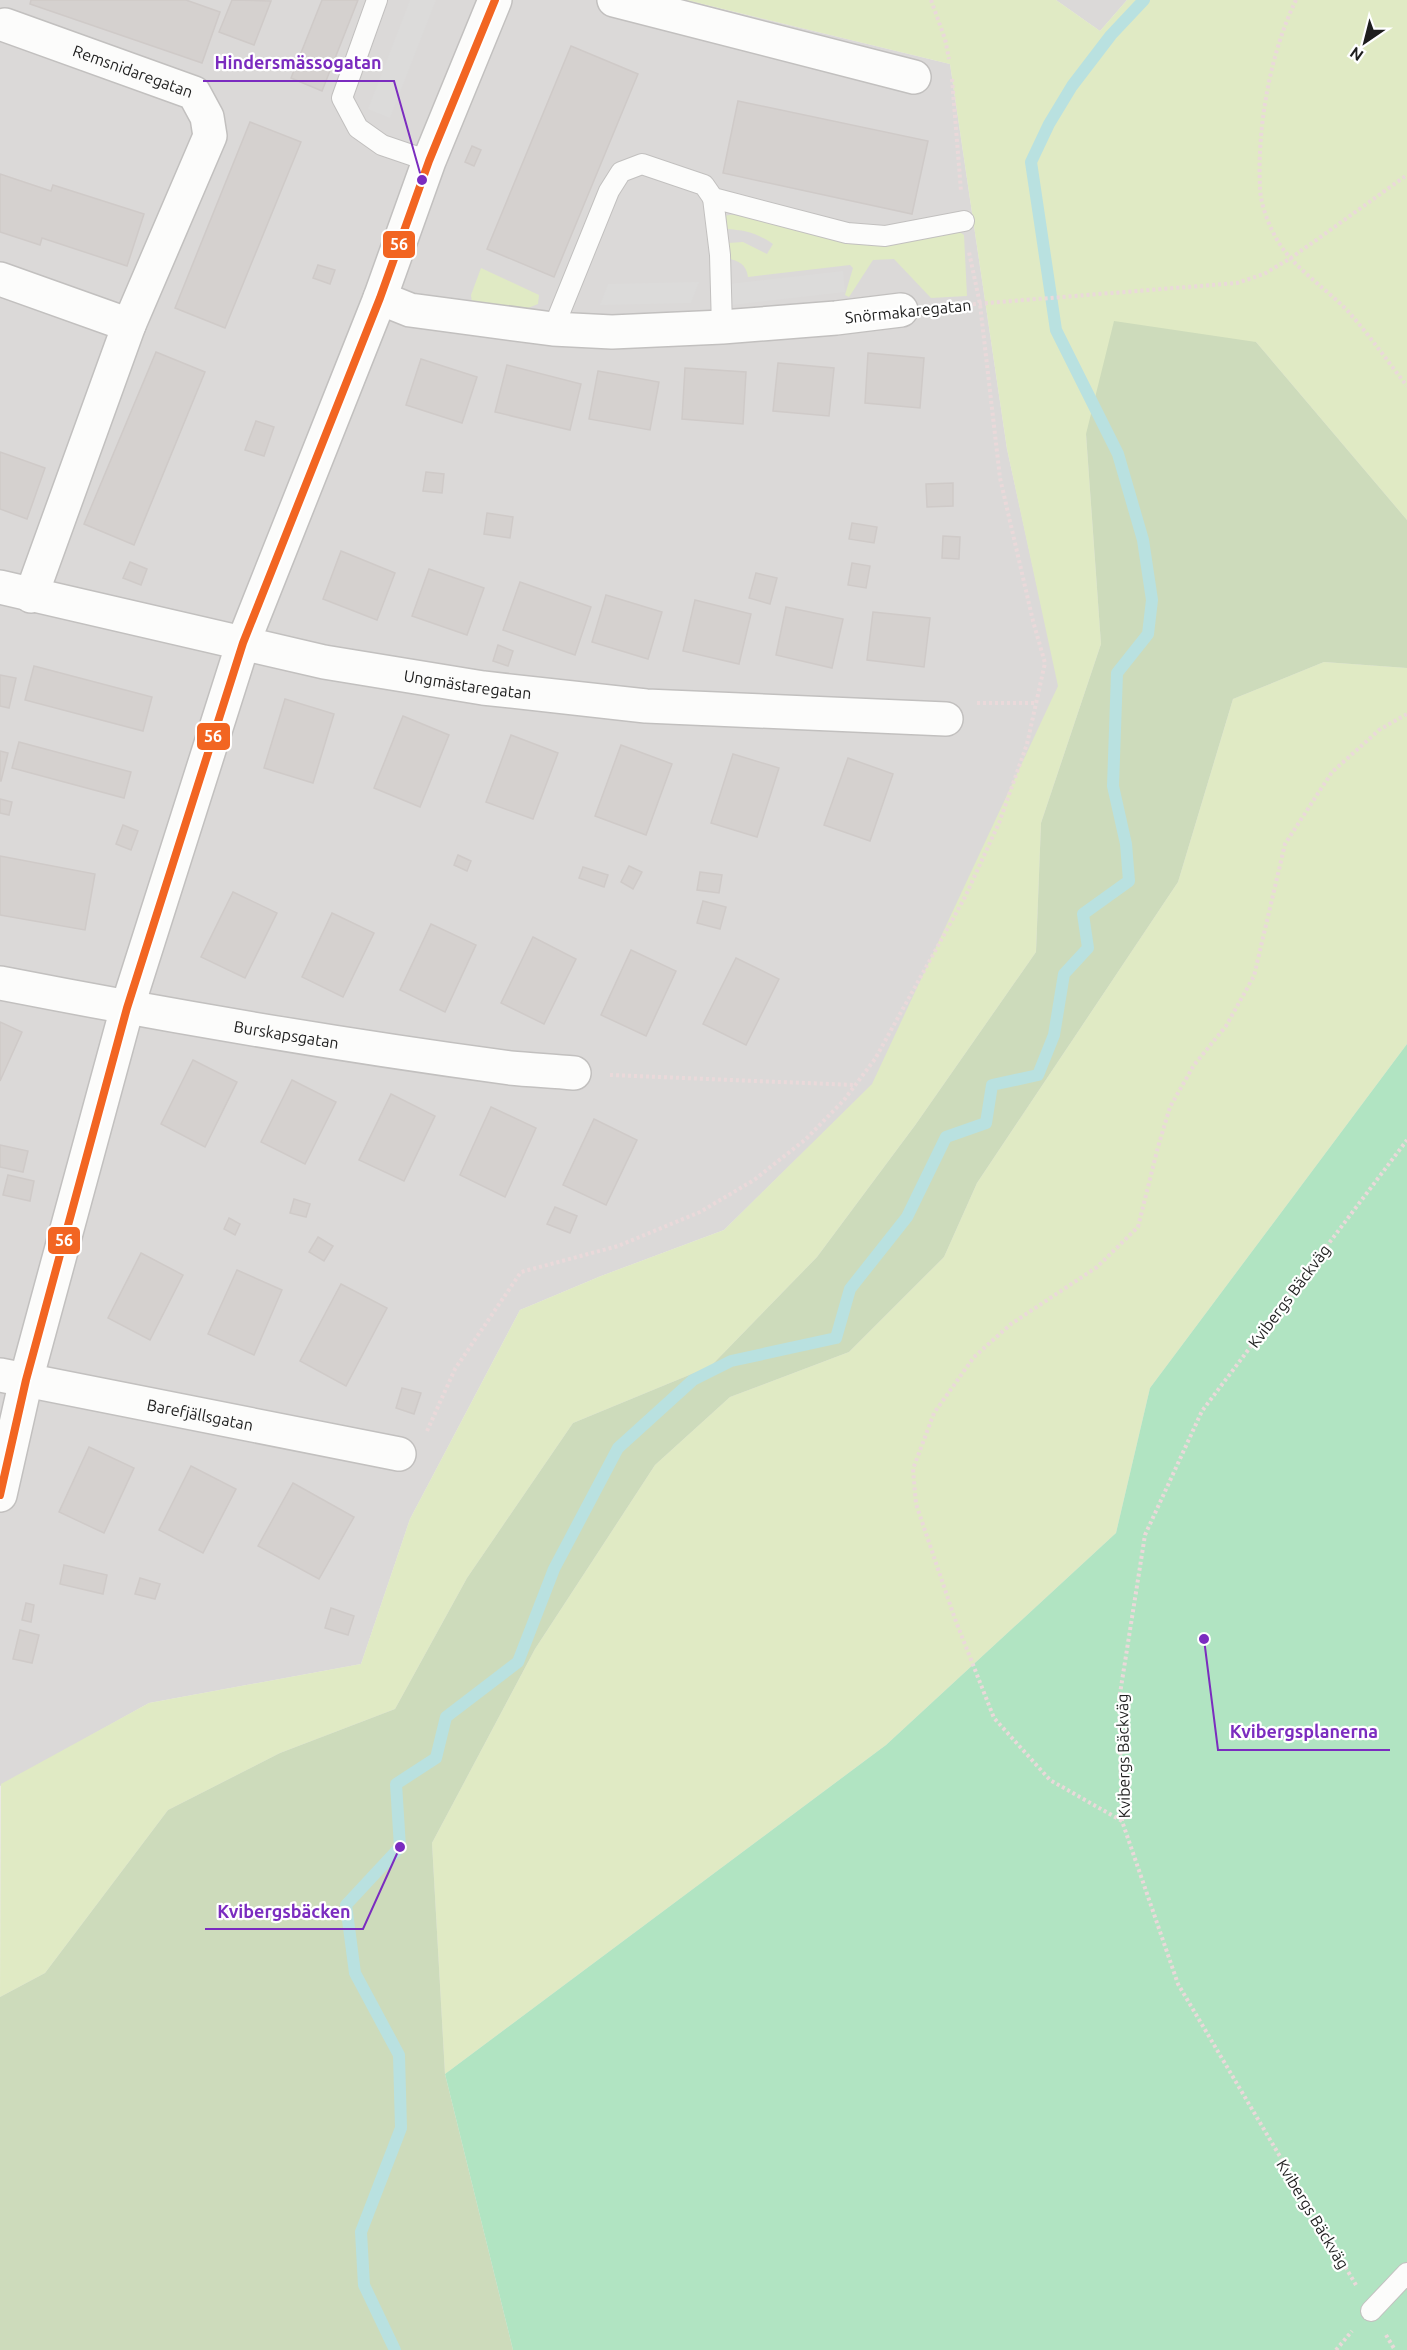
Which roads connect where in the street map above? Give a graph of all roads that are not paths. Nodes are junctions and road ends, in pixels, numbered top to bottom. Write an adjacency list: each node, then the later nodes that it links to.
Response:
1 (377, 0): 6 (lane)
2 (495, 0): 6 (street)
3 (614, 0): 5 (street)
4 (5, 25): 12 (street, Remsnidaregatan)
5 (914, 77)
6 (429, 161): 10 (street)
7 (713, 198): 8 (lane); 13 (lane); 14 (lane)
8 (964, 221)
9 (0, 279): 12 (street)
10 (380, 298): 14 (street, Snörmakaregatan); 17 (street)
11 (901, 310): 13 (street, Snörmakaregatan)
12 (129, 325): 16 (street, Remsnidaregatan)
13 (722, 327): 14 (street, Snörmakaregatan)
14 (553, 329)
15 (0, 587): 16 (street, Ungmästaregatan)
16 (31, 596): 17 (street, Ungmästaregatan)
17 (243, 643): 18 (street, Ungmästaregatan); 20 (street)
18 (946, 719)
19 (0, 983): 20 (street, Burskapsgatan)
20 (127, 1008): 21 (street, Burskapsgatan); 22 (street)
21 (574, 1073)
22 (13, 1377): 23 (street, Barefjällsgatan); 24 (street)
23 (399, 1454)
24 (0, 1495)
25 (1407, 2273): 26 (lane)
26 (1371, 2311)

